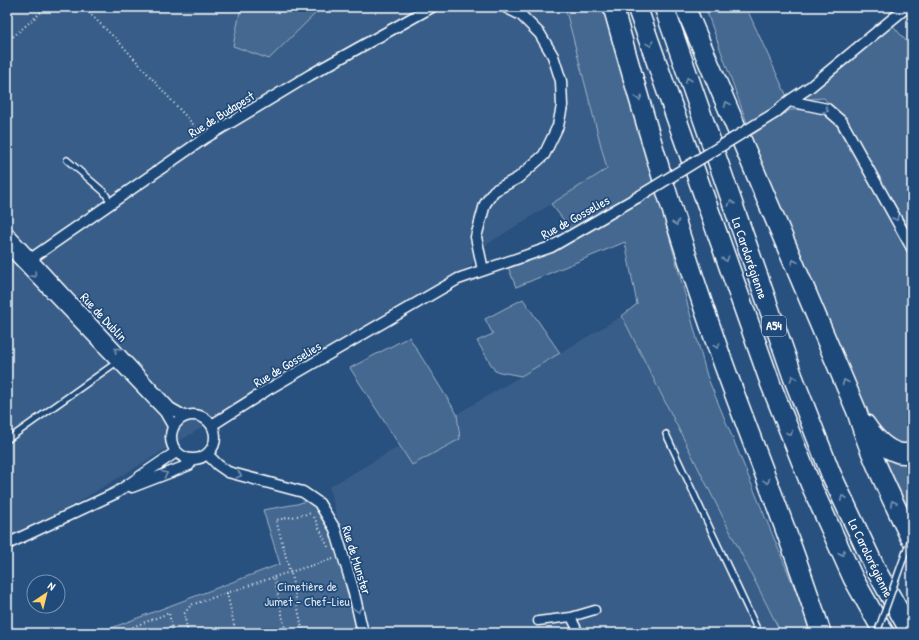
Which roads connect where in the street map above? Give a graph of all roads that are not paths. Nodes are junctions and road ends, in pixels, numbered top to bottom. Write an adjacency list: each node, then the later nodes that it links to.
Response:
1 (432, 7): 10 (street, Rue de Budapest)
2 (505, 7): 15 (street)
3 (613, 7): 36 (highway, one-way to 36)
4 (637, 7): 38 (highway, La Carolorégienne / A54, one-way to 38)
5 (664, 7): 39 (highway, La Carolorégienne / A54, one-way to 5)
6 (686, 7): 17 (highway, one-way to 6)
7 (908, 7): 8 (street, Rue de Gosselies)
8 (789, 101): 13 (street, one-way to 13); 15 (street, Rue de Gosselies, bridge)
9 (67, 160): 10 (lane)
10 (112, 204): 14 (street, Rue de Budapest)
11 (7, 232): 14 (street, Rue de Dublin)
12 (7, 247): 16 (street, Rue de Dublin, one-way to 16)
13 (912, 248)
14 (32, 258): 18 (street, Rue de Dublin, one-way to 14)
15 (483, 270): 19 (street, Rue de Gosselies)
16 (117, 362): 20 (street, Rue de Dublin); 22 (lane)
17 (857, 412): 24 (highway); 28 (highway, one-way to 17)
18 (184, 416): 19 (street); 20 (street)
19 (212, 425): 25 (street)
20 (173, 426): 23 (street)
21 (666, 434): 35 (lane)
22 (7, 440)
23 (176, 452): 26 (street); 27 (street)
24 (912, 453)
25 (207, 454): 26 (street); 33 (street, Rue de Munster, one-way to 33)
26 (193, 459): 27 (street, one-way to 26)
27 (116, 494): 29 (street)
28 (909, 542): 37 (lane, bridge)
29 (7, 544)
30 (595, 610): 31 (street)
31 (571, 617): 32 (street); 34 (street)
32 (538, 621)
33 (363, 633)
34 (579, 633)
35 (759, 633)
36 (821, 633)
37 (877, 633)
38 (884, 633)
39 (911, 633)

